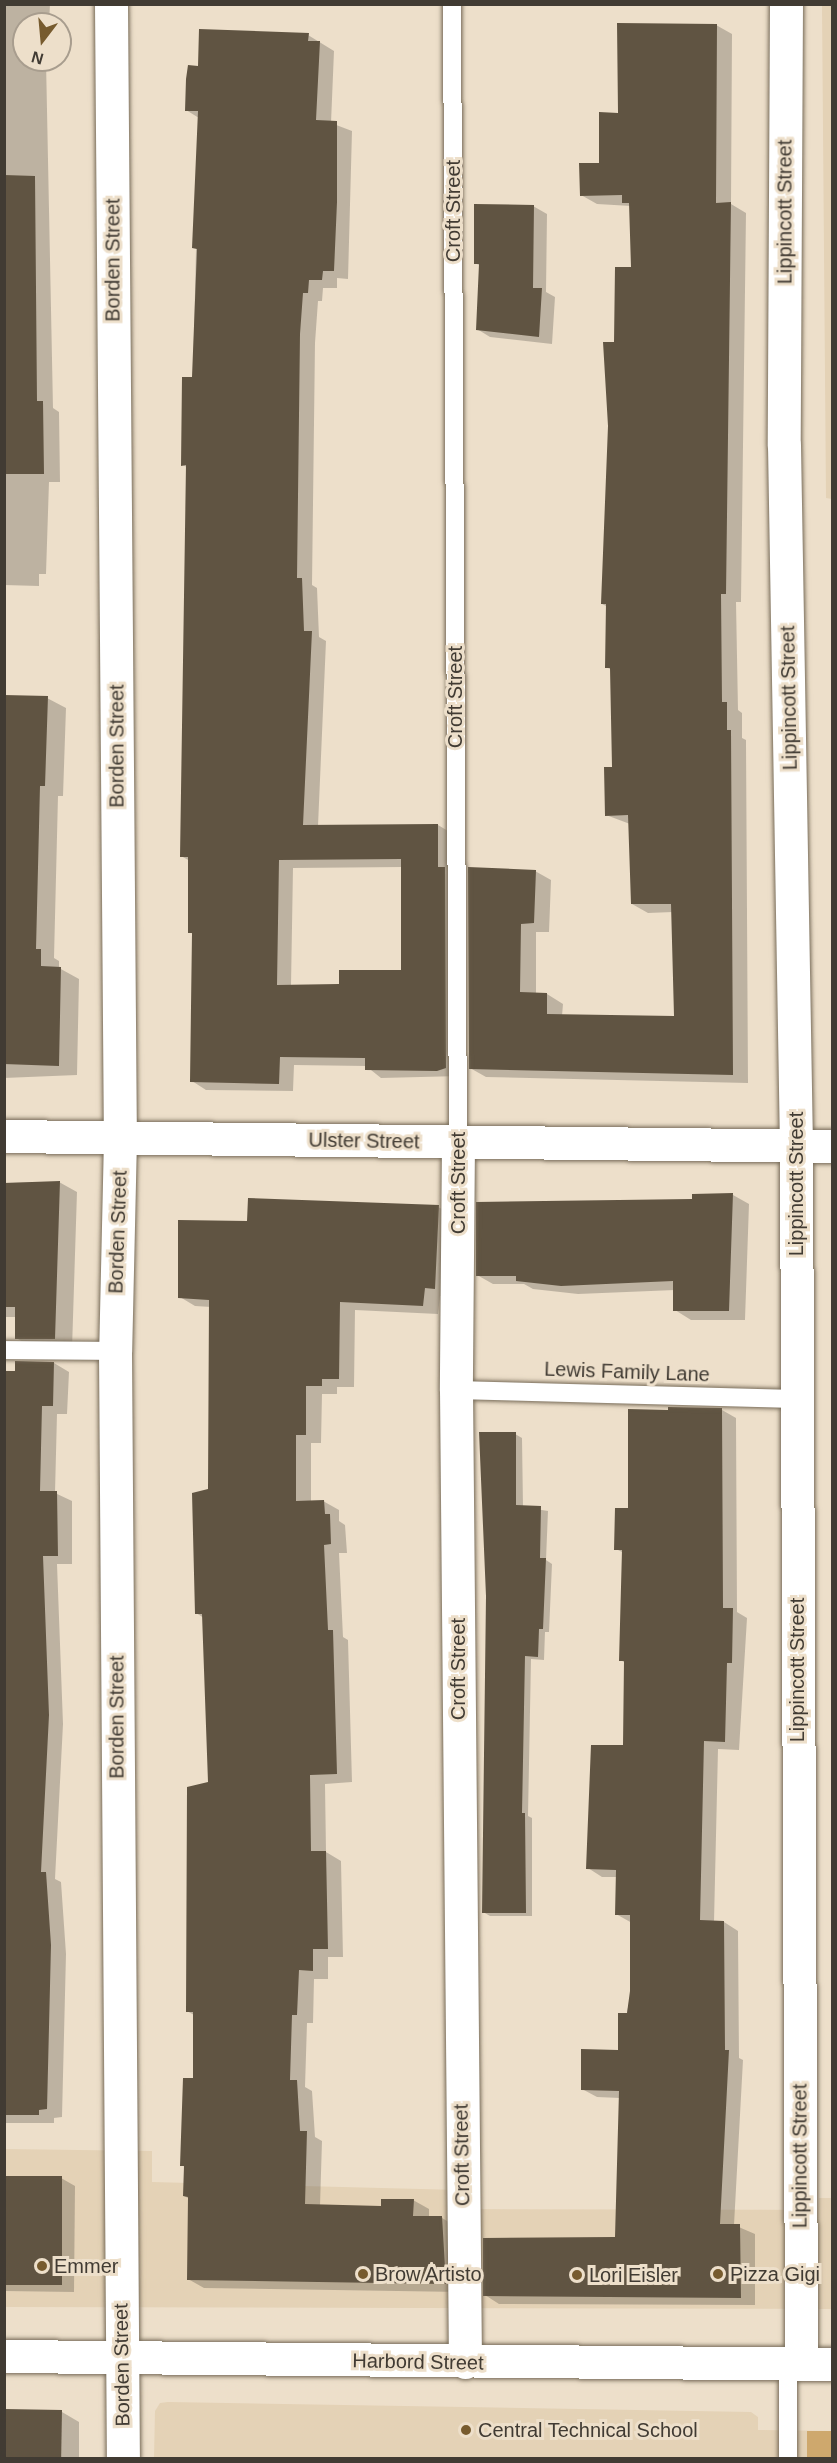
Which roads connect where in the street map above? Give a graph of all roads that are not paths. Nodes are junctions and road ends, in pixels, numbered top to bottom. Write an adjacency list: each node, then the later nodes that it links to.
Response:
1 (111, 4): 5 (street, Borden Street)
2 (452, 4): 6 (lane, Croft Street)
3 (786, 4): 7 (street, Lippincott Street)
4 (4, 1136): 5 (street, Ulster Street)
5 (120, 1138): 6 (street, Ulster Street); 10 (street, Borden Street)
6 (458, 1142): 7 (street, Ulster Street); 11 (street, Croft Street)
7 (796, 1146): 8 (street, Ulster Street); 12 (street, Lippincott Street)
8 (832, 1146)
9 (4, 1350): 10 (lane)
10 (115, 1351): 14 (street, Borden Street)
11 (456, 1390): 12 (lane, Lewis Family Lane); 15 (street, Croft Street)
12 (796, 1399): 16 (street, Lippincott Street)
13 (4, 2356): 14 (street, Harbord Street)
14 (123, 2358): 15 (street, Harbord Street); 17 (street, Borden Street)
15 (465, 2362): 16 (street, Harbord Street)
16 (807, 2364): 18 (lane)
17 (123, 2458)
18 (788, 2458)

